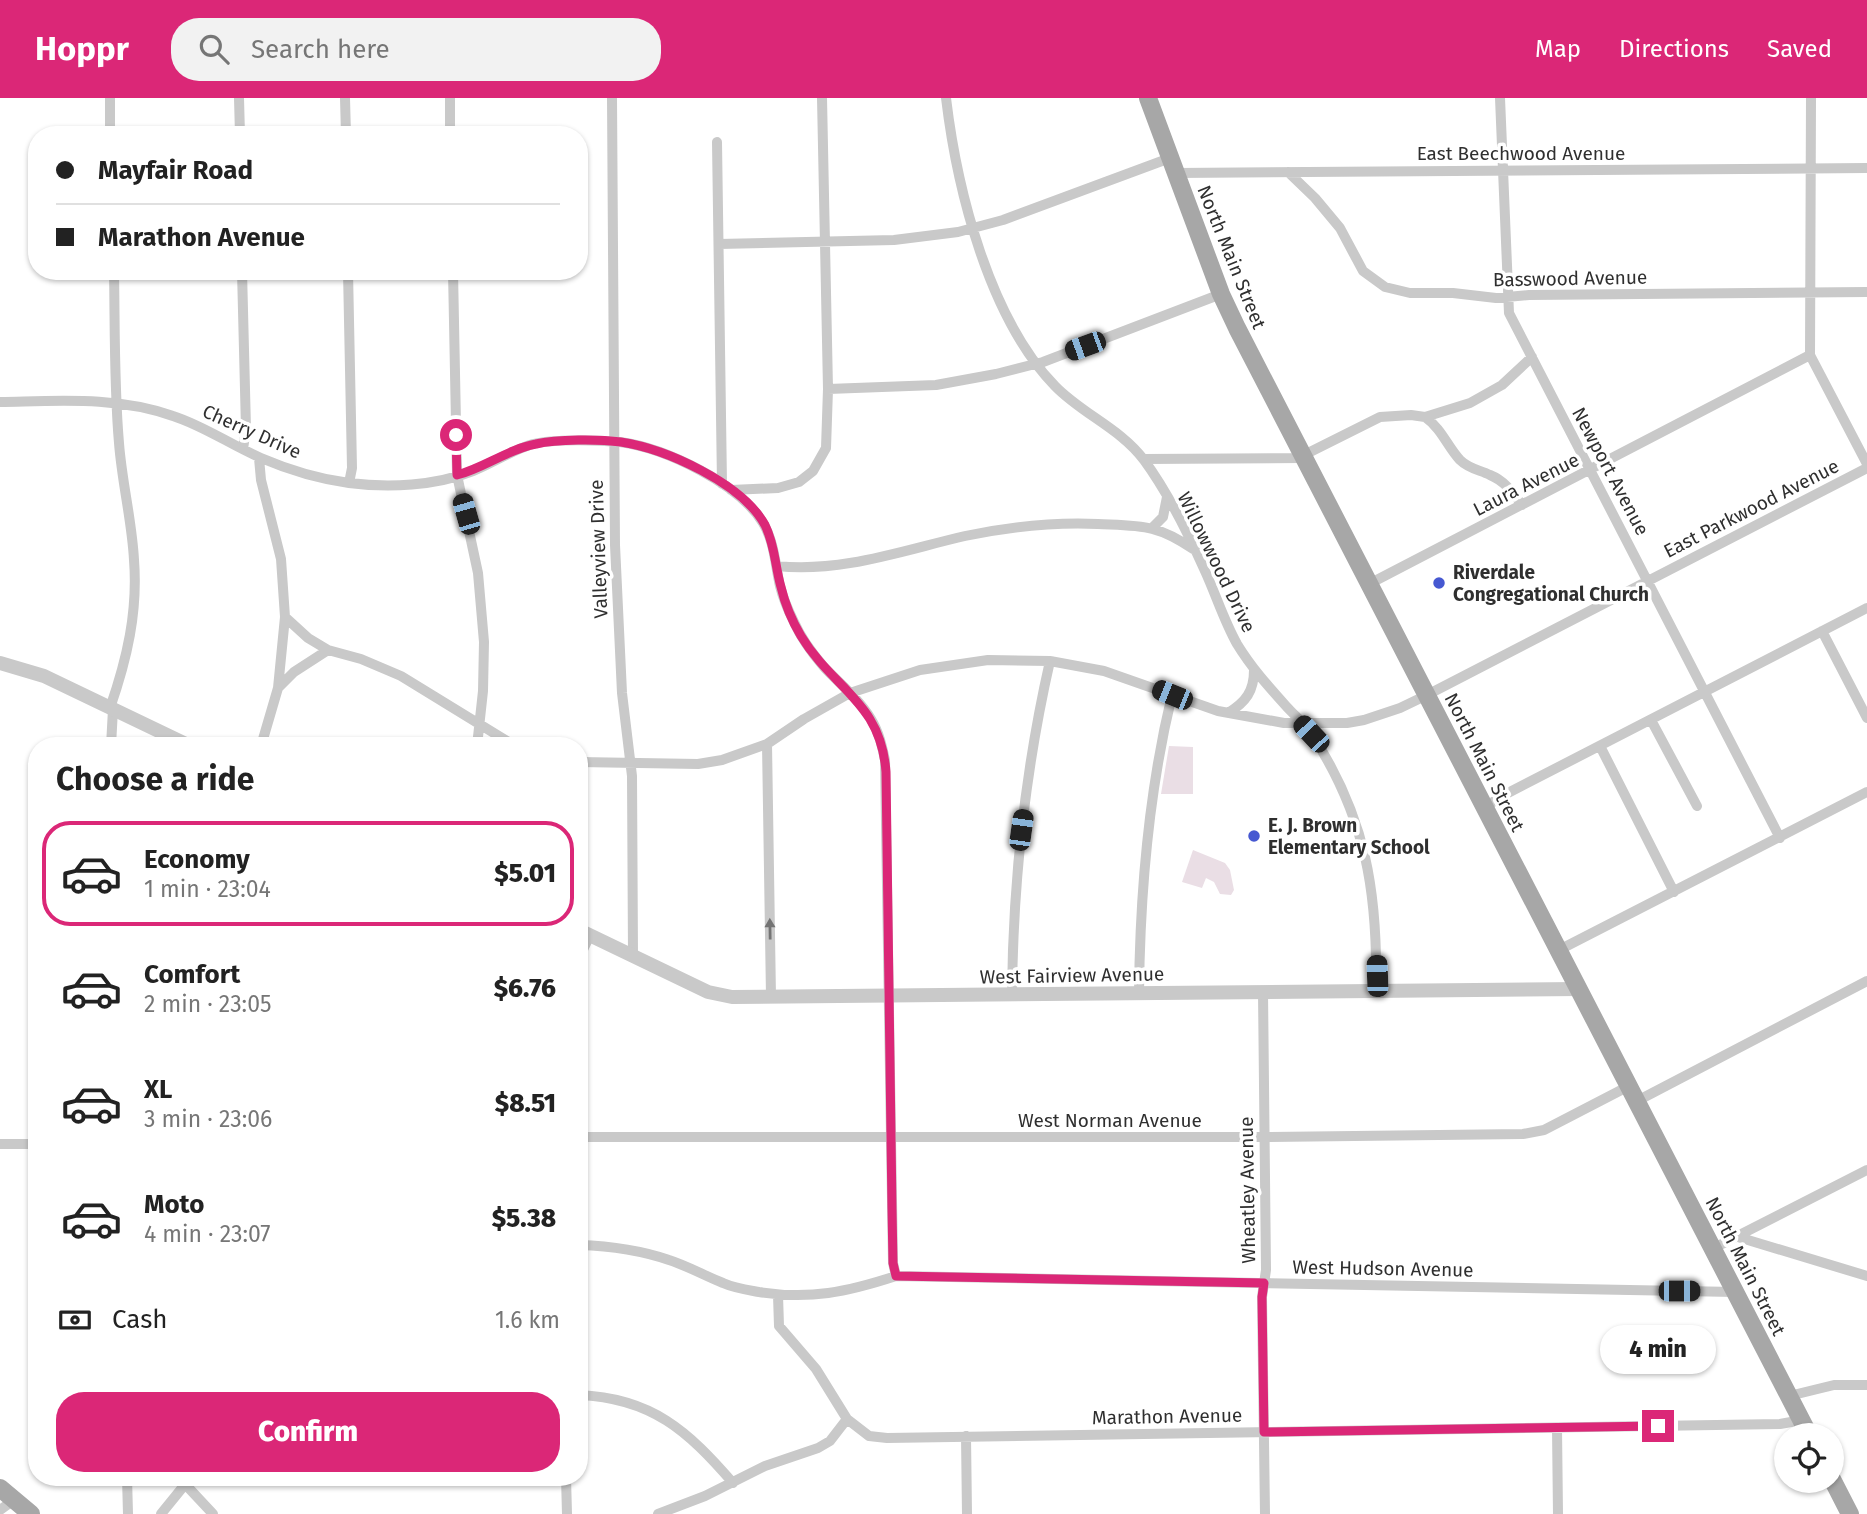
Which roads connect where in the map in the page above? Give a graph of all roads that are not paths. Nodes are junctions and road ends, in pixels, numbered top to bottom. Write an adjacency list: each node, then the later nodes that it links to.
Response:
1 (110, 98): 11 (street)
2 (239, 98): 12 (street)
3 (345, 98): 13 (street)
4 (450, 98): 14 (street)
5 (612, 98): 39 (street, Valleyview Drive)
6 (822, 98): 22 (street)
7 (946, 98): 21 (street, Willowwood Drive)
8 (1147, 98): 16 (main road, North Main Street)
9 (1500, 98): 19 (street, Newport Avenue)
10 (1811, 98): 18 (street)
11 (110, 126)
12 (240, 126)
13 (346, 126)
14 (450, 126)
15 (717, 142): 23 (street)
16 (1173, 166): 20 (street, East Beechwood Avenue); 21 (street, East Beechwood Avenue); 30 (main road, North Main Street)
17 (1867, 167): 18 (street, East Beechwood Avenue)
18 (1811, 168): 19 (street, East Beechwood Avenue); 29 (street)
19 (1503, 170): 20 (street, East Beechwood Avenue); 31 (street, Newport Avenue)
20 (1288, 172): 31 (street, Basswood Avenue)
21 (973, 229): 22 (street, East Beechwood Avenue); 34 (street, Willowwood Drive)
22 (825, 242): 23 (street, East Beechwood Avenue); 35 (street)
23 (719, 244): 48 (street)
24 (114, 280): 37 (street)
25 (242, 280): 40 (street)
26 (348, 280): 47 (street)
27 (453, 280): 46 (street)
28 (1867, 292): 29 (street, Basswood Avenue)
29 (1811, 293): 31 (street, Basswood Avenue); 32 (street)
30 (1221, 294): 34 (street); 41 (main road, North Main Street)
31 (1507, 297): 33 (street, Newport Avenue)
32 (1810, 355): 44 (street); 45 (street, Laura Avenue)
33 (1532, 357): 38 (street); 45 (street, Newport Avenue)
34 (1035, 364): 35 (street); 43 (street, Willowwood Drive)
35 (828, 389): 48 (street)
36 (0, 402): 37 (street, Cherry Drive)
37 (117, 403): 40 (street, Cherry Drive); 68 (street)
38 (1425, 417): 41 (street); 50 (street)
39 (614, 442): 46 (street, Cherry Drive); 48 (street, Cherry Drive); 82 (street, Valleyview Drive)
40 (243, 449): 42 (street, Cherry Drive)
41 (1303, 457): 43 (street); 55 (main road, North Main Street)
42 (259, 458): 47 (street, Cherry Drive); 57 (street)
43 (1144, 459): 49 (street, Willowwood Drive)
44 (1867, 466): 54 (street, East Parkwood Avenue)
45 (1590, 471): 50 (street, Laura Avenue); 54 (street, Newport Avenue)
46 (457, 475): 47 (street, Cherry Drive); 73 (street)
47 (349, 483)
48 (726, 487): 53 (street, Cherry Drive)
49 (1167, 497): 51 (street); 52 (street, Willowwood Drive)
50 (1522, 505): 55 (street, Laura Avenue)
51 (1153, 527): 52 (street); 53 (street)
52 (1193, 549): 62 (street, Willowwood Drive)
53 (777, 566): 65 (street, Cherry Drive)
54 (1648, 581): 64 (street, Newport Avenue); 67 (street, East Parkwood Avenue)
55 (1369, 584): 67 (main road, North Main Street)
56 (1867, 608): 58 (street)
57 (285, 617): 59 (street); 63 (street)
58 (1822, 631): 64 (street); 70 (street)
59 (328, 650): 63 (street); 73 (street)
60 (1051, 661): 65 (street, East Parkwood Avenue); 66 (street, East Parkwood Avenue); 97 (street)
61 (0, 663): 68 (street)
62 (1254, 670): 69 (street); 72 (street, Willowwood Drive)
63 (278, 688): 76 (street)
64 (1705, 692): 71 (street); 86 (street, Newport Avenue)
65 (850, 693): 79 (street, East Parkwood Avenue); 96 (street, Cherry Drive)
66 (1172, 695): 69 (street, East Parkwood Avenue); 95 (street)
67 (1427, 695): 72 (street, East Parkwood Avenue); 85 (main road, North Main Street)
68 (112, 708): 74 (street); 75 (street)
69 (1228, 713): 72 (street, East Parkwood Avenue)
70 (1867, 718)
71 (1651, 720): 80 (street); 84 (street)
72 (1302, 723): 93 (street, Willowwood Drive)
73 (480, 724): 77 (street); 78 (street)
74 (111, 737)
75 (172, 737)
76 (264, 737)
77 (478, 737)
78 (501, 737)
79 (767, 744): 82 (street, East Parkwood Avenue); 98 (street, one-way to 79)
80 (1600, 746): 85 (street); 87 (street)
81 (588, 762): 82 (street, East Parkwood Avenue)
82 (631, 763): 90 (street, Valleyview Drive)
83 (1867, 792): 86 (street)
84 (1697, 806)
85 (1485, 807): 89 (main road, North Main Street)
86 (1780, 838): 87 (street)
87 (1675, 892): 89 (street)
88 (588, 935): 90 (street, West Fairview Avenue)
89 (1559, 950): 92 (main road, North Main Street)
90 (633, 956): 98 (street, West Fairview Avenue)
91 (1867, 981): 99 (street, West Norman Avenue)
92 (1579, 989): 93 (street, West Fairview Avenue); 99 (main road, North Main Street)
93 (1376, 990): 94 (street, West Fairview Avenue)
94 (1263, 992): 95 (street, West Fairview Avenue); 102 (street, Wheatley Avenue)
95 (1139, 993): 97 (street, West Fairview Avenue)
96 (888, 995): 97 (street, West Fairview Avenue); 98 (street, West Fairview Avenue); 100 (street, Cherry Drive)
97 (1012, 995)
98 (771, 997)
99 (1633, 1093): 102 (street, West Norman Avenue); 108 (main road, North Main Street)
100 (891, 1136): 101 (street, West Norman Avenue); 102 (street, West Norman Avenue); 109 (street, Cherry Drive)
101 (588, 1137)
102 (1264, 1138): 111 (street, Wheatley Avenue)
103 (0, 1144): 104 (street)
104 (28, 1144)
105 (1867, 1170): 106 (street)
106 (1738, 1237): 108 (street); 110 (street)
107 (588, 1246): 113 (street, West Hudson Avenue)
108 (1714, 1248): 112 (main road, North Main Street)
109 (896, 1276): 111 (street, West Hudson Avenue); 113 (street, West Hudson Avenue)
110 (1867, 1276)
111 (1264, 1283): 112 (street, West Hudson Avenue); 121 (street, Wheatley Avenue)
112 (1735, 1292): 116 (main road, North Main Street)
113 (778, 1295): 117 (street)
114 (1867, 1385): 116 (street)
115 (588, 1396): 123 (street)
116 (1789, 1396): 118 (main road, North Main Street)
117 (847, 1419): 122 (street, Marathon Avenue); 123 (street)
118 (1804, 1423)
119 (1774, 1424): 120 (street, Marathon Avenue)
120 (1557, 1428): 121 (street, Marathon Avenue); 138 (street)
121 (1264, 1432): 122 (street, Marathon Avenue); 137 (street, Wheatley Avenue)
122 (966, 1436): 136 (street)
123 (733, 1483): 135 (street)
124 (127, 1486): 131 (street)
125 (183, 1486): 132 (street)
126 (192, 1486): 133 (street)
127 (566, 1486): 134 (street)
128 (1839, 1493): 139 (main road)
129 (5, 1499): 130 (main road)
130 (30, 1514)
131 (128, 1514)
132 (162, 1514)
133 (213, 1514)
134 (567, 1514)
135 (659, 1514)
136 (967, 1514)
137 (1265, 1514)
138 (1558, 1514)
139 (1850, 1514)

